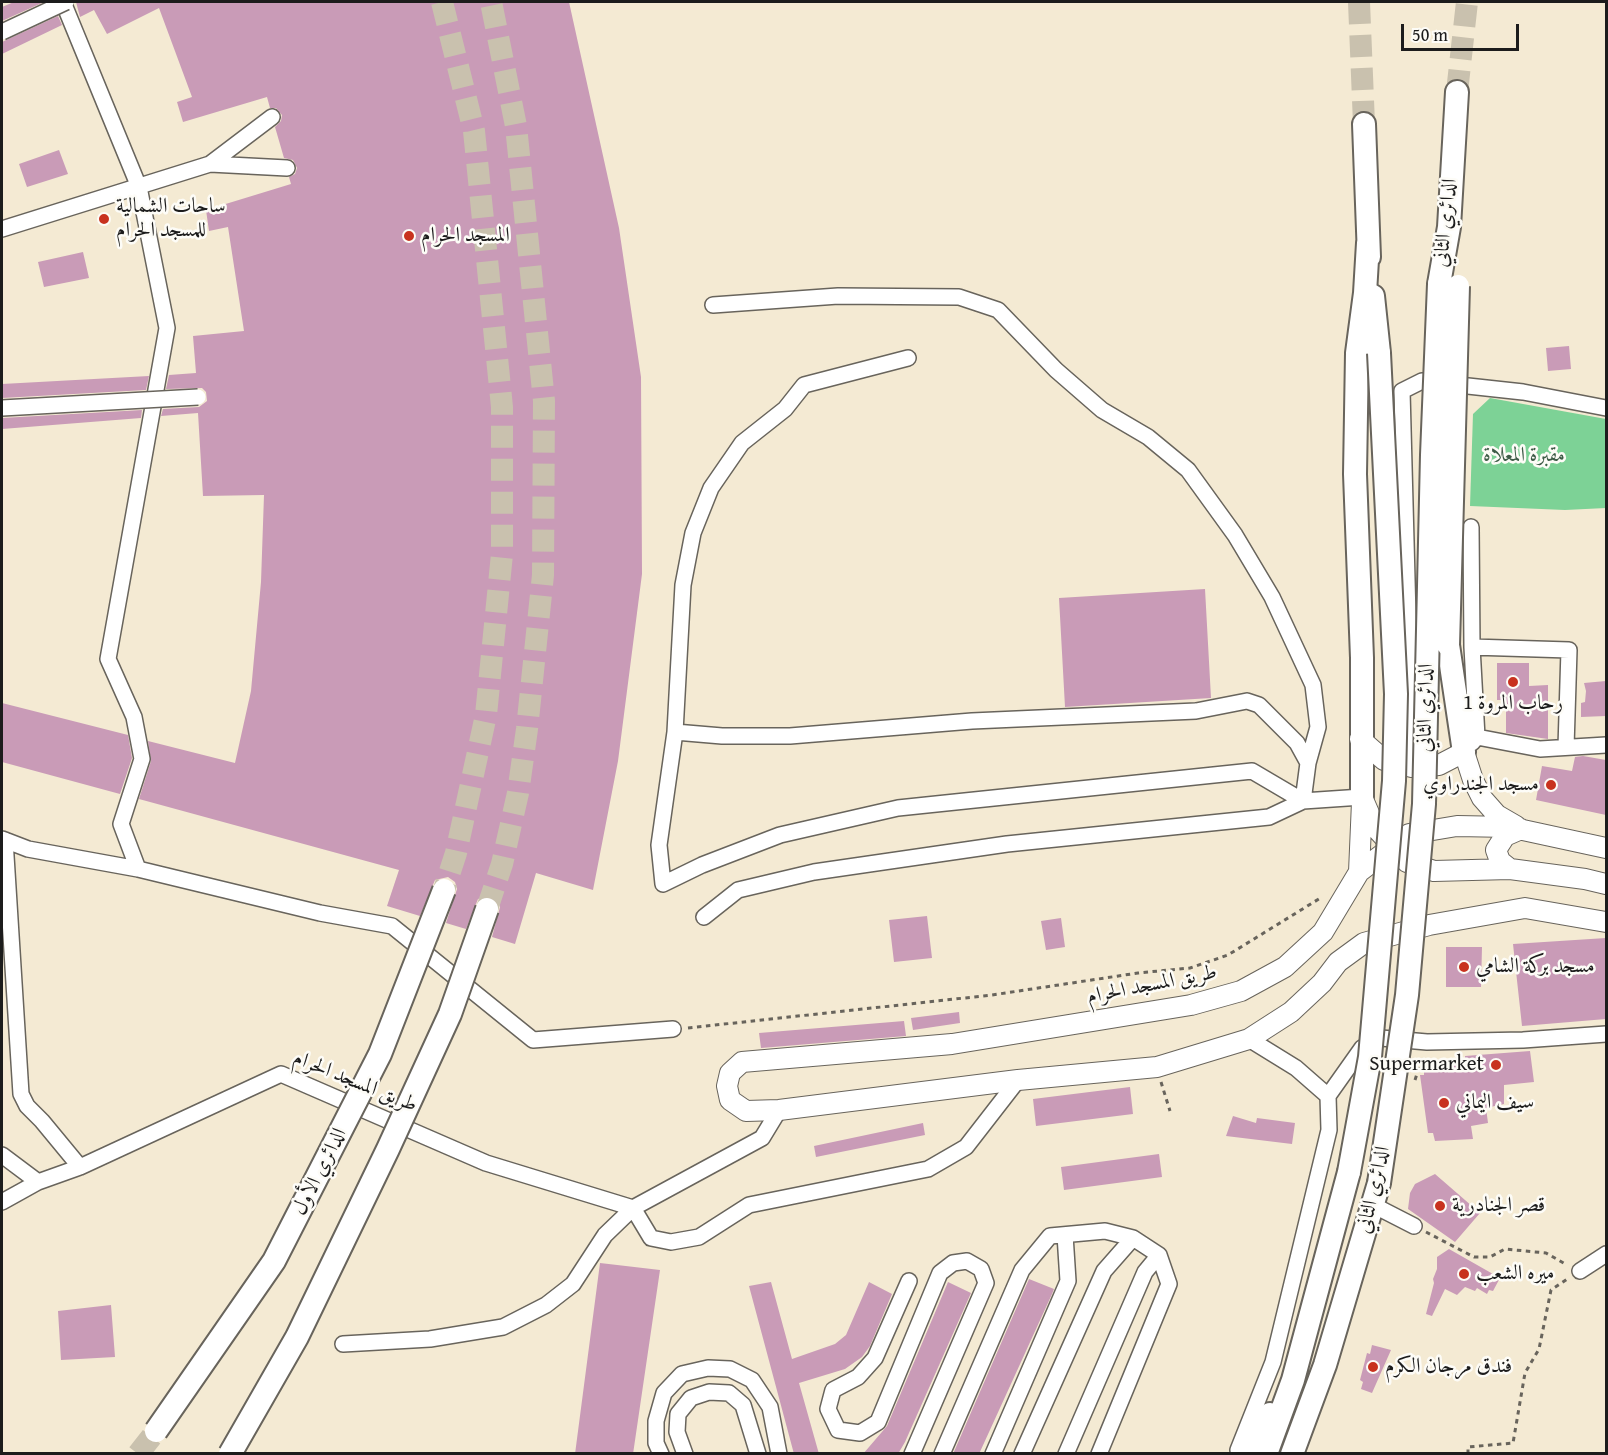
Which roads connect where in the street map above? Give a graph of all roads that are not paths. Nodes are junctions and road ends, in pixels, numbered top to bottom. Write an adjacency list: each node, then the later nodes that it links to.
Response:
1 (64, 2): 2 (street, bridge); 8 (street)
2 (2, 32)
3 (1457, 92): 10 (highway, الدائري الثاني)
4 (272, 117): 6 (street)
5 (1364, 124): 12 (highway, الدائري الثاني)
6 (210, 164): 7 (street); 8 (street)
7 (287, 168)
8 (139, 187): 9 (street); 32 (street)
9 (2, 230)
10 (1448, 285): 21 (highway, bridge); 50 (highway, الدائري الثاني, bridge)
11 (713, 305): 24 (street)
12 (1368, 353): 20 (highway); 61 (highway, الدائري الثاني, bridge)
13 (908, 358): 19 (street)
14 (198, 397): 15 (street, bridge)
15 (2, 408)
16 (1606, 408): 25 (street)
17 (1472, 527): 18 (street)
18 (1472, 647): 21 (street); 23 (street)
19 (675, 732): 24 (street); 27 (street)
20 (1360, 739): 25 (main road); 26 (highway)
21 (1471, 744): 23 (street); 25 (main road); 28 (main road)
22 (1606, 745): 23 (street)
23 (1566, 747)
24 (1308, 763): 27 (street)
25 (1412, 767)
26 (1362, 797): 27 (street); 30 (main road); 34 (main road)
27 (1303, 801): 38 (street)
28 (1521, 829): 30 (main road, طريق المسجد الحرام); 31 (main road, طريق المسجد الحرام); 33 (main road)
29 (3, 840): 32 (street); 47 (street)
30 (1393, 846): 33 (main road); 34 (main road, طريق المسجد الحرام)
31 (1606, 848)
32 (138, 869): 40 (street)
33 (1510, 870): 35 (main road)
34 (1359, 872): 45 (main road, طريق المسجد الحرام)
35 (1606, 884)
36 (444, 890): 62 (highway, الدائري الأول, bridge)
37 (487, 909): 63 (highway, bridge)
38 (704, 917)
39 (1606, 922): 42 (main road)
40 (673, 1029)
41 (1606, 1034): 44 (street)
42 (1248, 1039): 43 (main road); 44 (street)
43 (1018, 1080): 45 (main road); 51 (street)
44 (1328, 1096): 74 (street)
45 (779, 1110): 51 (street)
46 (2, 1155): 48 (street)
47 (80, 1167): 48 (street, طريق المسجد الحرام); 51 (street, طريق المسجد الحرام)
48 (38, 1182): 49 (street, طريق المسجد الحرام)
49 (2, 1202)
50 (1373, 1205): 52 (street); 60 (highway, الدائري الثاني)
51 (633, 1208): 59 (street)
52 (1413, 1226)
53 (1065, 1234): 54 (street); 69 (street); 70 (street)
54 (1133, 1238): 56 (street); 71 (street)
55 (1606, 1254): 57 (street)
56 (1159, 1255): 72 (street); 73 (street)
57 (1580, 1271)
58 (909, 1281): 68 (street)
59 (343, 1344)
60 (1325, 1365): 77 (highway, الدائري الثاني); 78 (highway)
61 (1293, 1380): 75 (highway); 76 (highway, الدائري الثاني)
62 (156, 1431)
63 (230, 1454)
64 (661, 1454): 67 (street)
65 (685, 1454): 66 (street)
66 (758, 1454)
67 (779, 1454)
68 (912, 1454)
69 (942, 1454)
70 (993, 1454)
71 (1022, 1454)
72 (1066, 1454)
73 (1099, 1454)
74 (1237, 1454)
75 (1245, 1454)
76 (1266, 1454)
77 (1292, 1454)
78 (1304, 1454)

